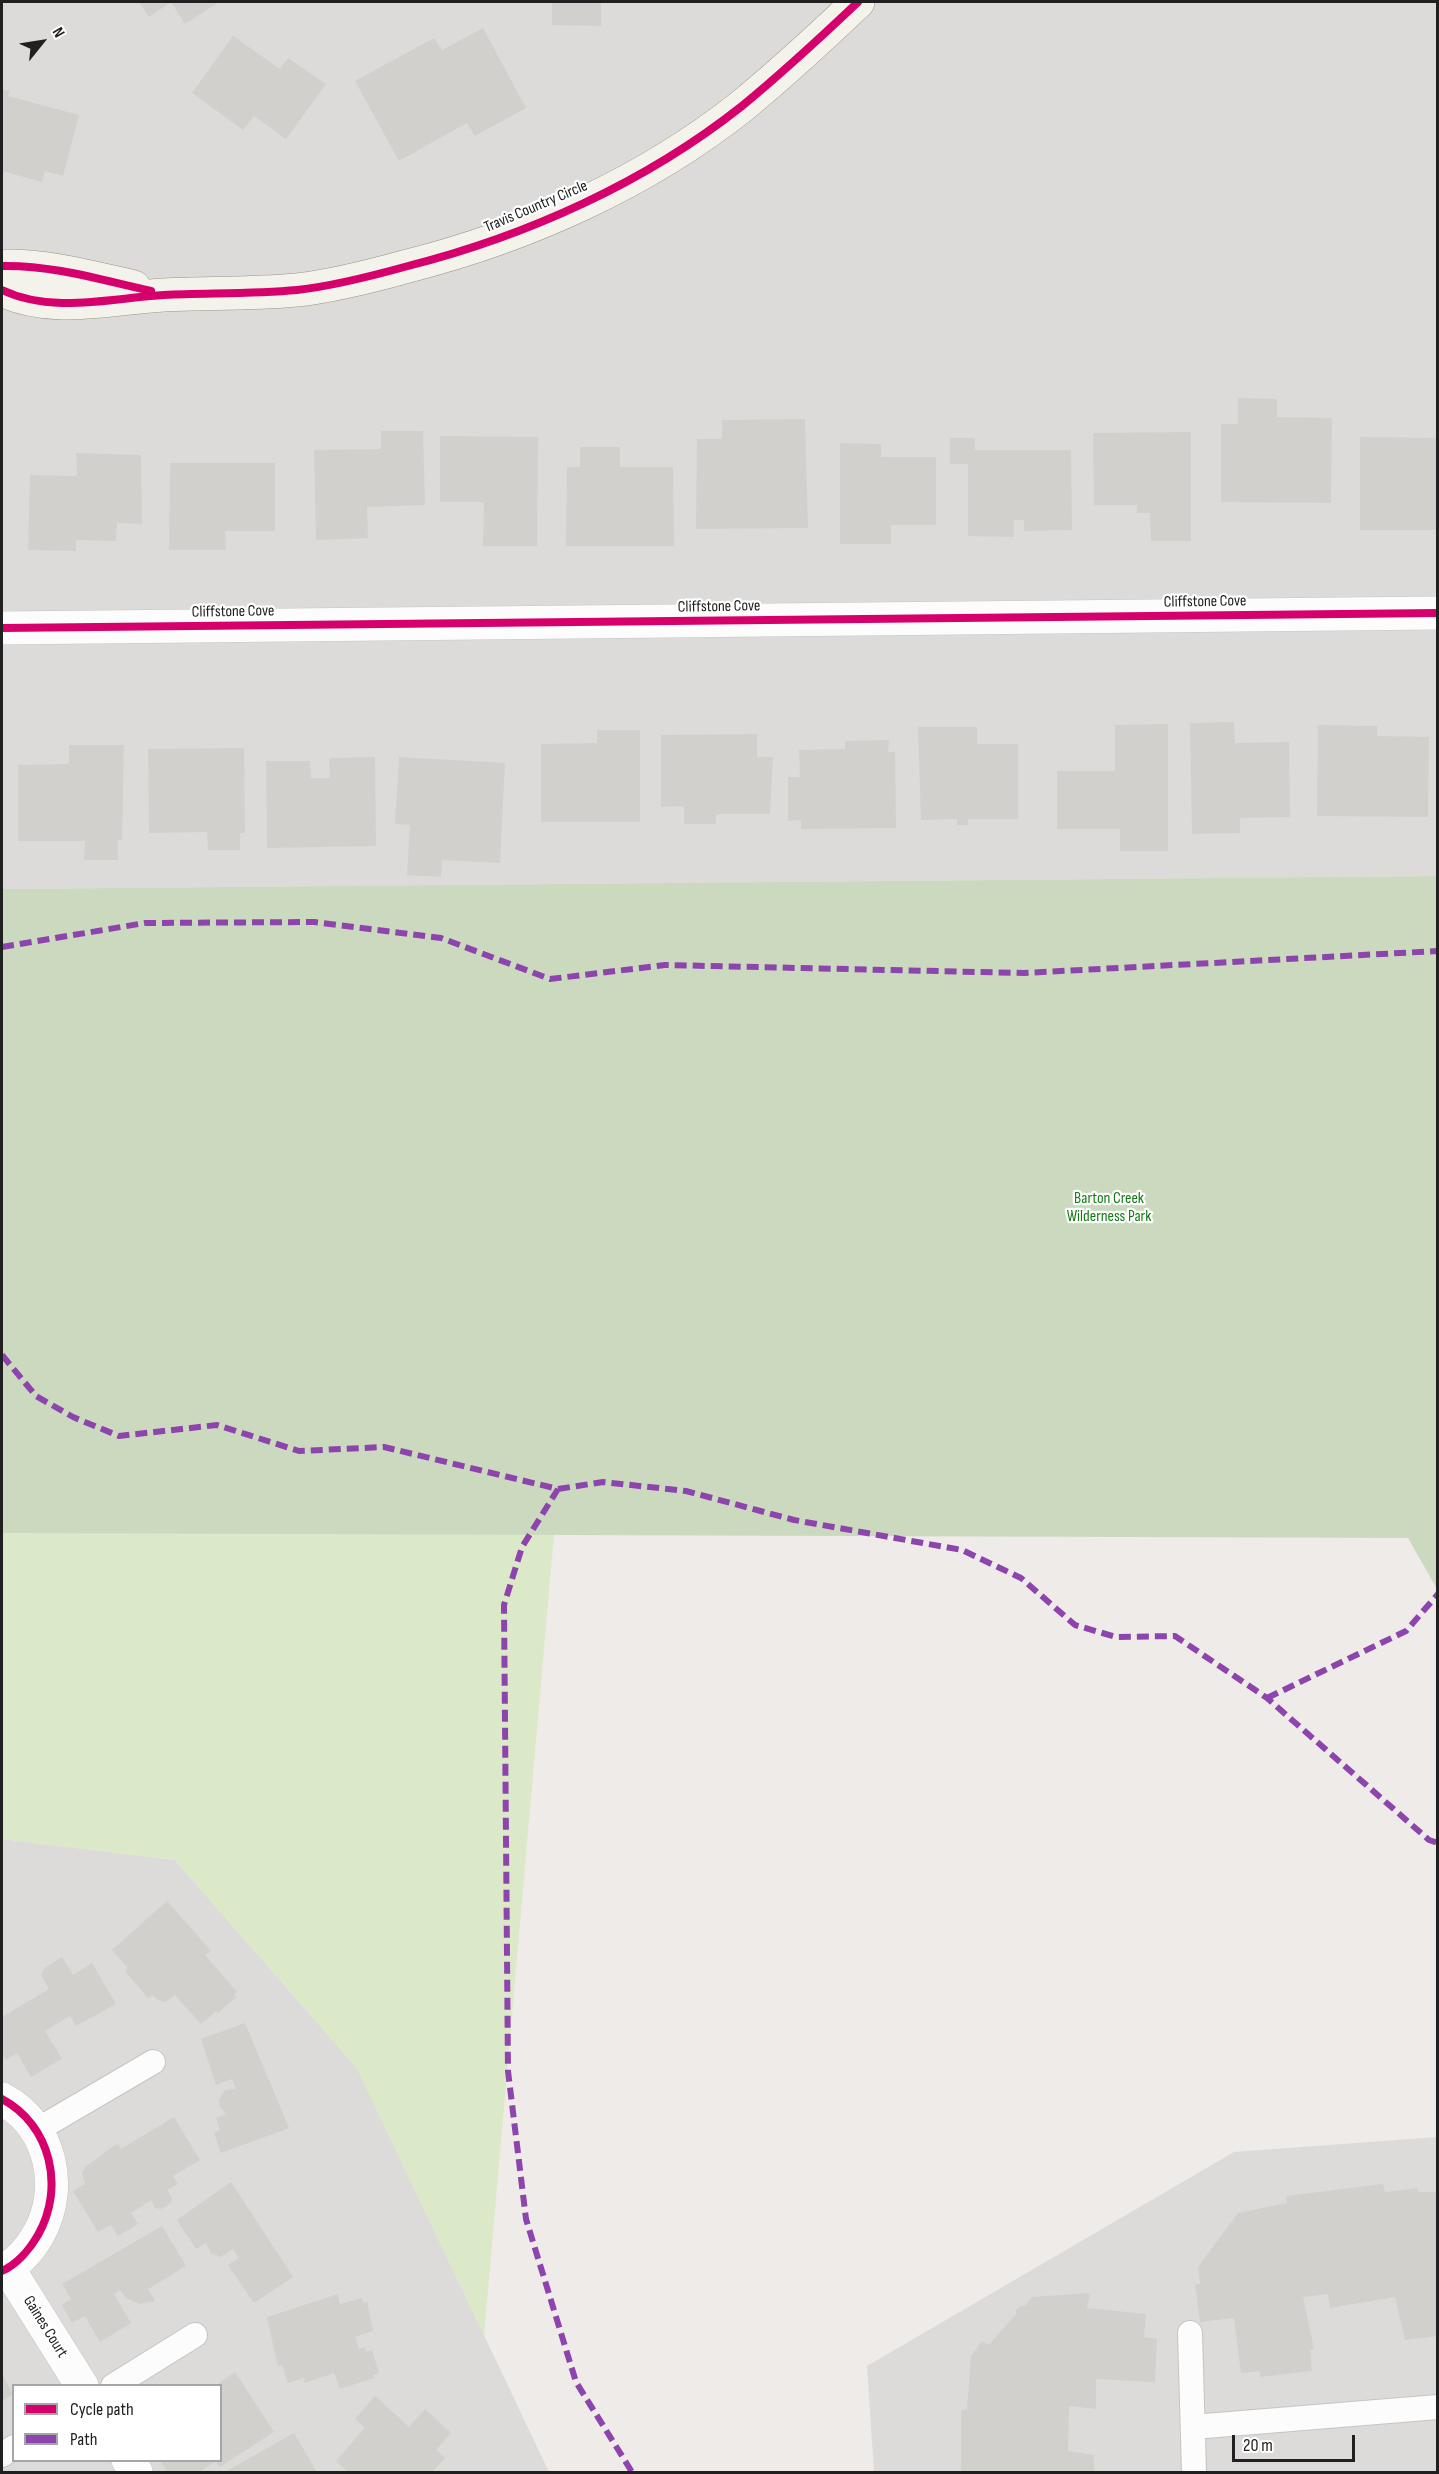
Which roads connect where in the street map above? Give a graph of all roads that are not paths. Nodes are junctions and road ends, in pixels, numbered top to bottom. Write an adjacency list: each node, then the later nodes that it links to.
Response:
1 (858, 2): 4 (street, Travis Country Circle)
2 (2, 266): 4 (street, Travis Country Circle)
3 (2, 290): 4 (street, Travis Country Circle)
4 (165, 295)
5 (1437, 613): 6 (street, Cliffstone Cove)
6 (2, 628)
7 (153, 2062): 9 (lane)
8 (2, 2099): 9 (street, Gaines Court)
9 (37, 2130): 10 (street, Gaines Court)
10 (5, 2269): 13 (street, Gaines Court)
11 (1190, 2333): 16 (lane)
12 (195, 2335): 14 (lane)
13 (81, 2384)
14 (115, 2384)
15 (1437, 2407): 16 (lane)
16 (1193, 2427): 17 (lane)
17 (1194, 2472)

